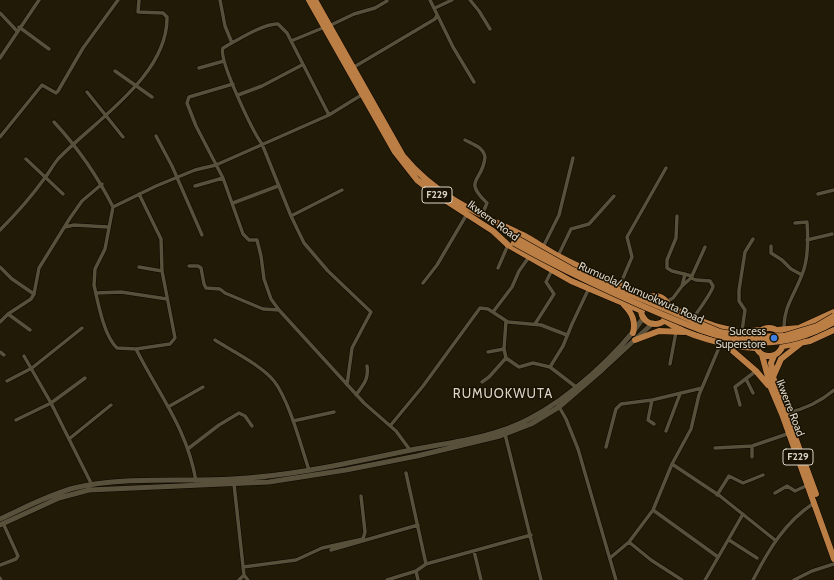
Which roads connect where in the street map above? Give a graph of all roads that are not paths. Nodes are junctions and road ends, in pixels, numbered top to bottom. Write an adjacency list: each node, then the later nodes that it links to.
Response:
1 (39, 0): 15 (street)
2 (118, 0): 37 (street)
3 (139, 0): 28 (street)
4 (220, 0): 18 (street)
5 (309, 0): 14 (main road, Ikwerre Road / F229)
6 (315, 0): 14 (main road, Ikwerre Road / F229)
7 (430, 0): 11 (street)
8 (452, 0): 11 (street)
9 (470, 0): 16 (street)
10 (387, 1): 14 (street)
11 (435, 8): 13 (street)
12 (0, 13): 15 (street)
13 (437, 16): 23 (street); 26 (street)
14 (328, 26): 17 (street); 23 (main road, Ikwerre Road / F229); 30 (main road, Ikwerre Road / F229)
15 (18, 29): 19 (street); 20 (street)
16 (490, 29)
17 (291, 41): 18 (street); 22 (street)
18 (232, 43): 21 (street)
19 (49, 49)
20 (0, 58)
21 (224, 61): 24 (street); 27 (street)
22 (302, 65): 31 (street); 34 (street)
23 (354, 67): 62 (main road, Ikwerre Road / F229)
24 (199, 68)
25 (115, 71): 28 (street)
26 (474, 82)
27 (233, 84): 31 (street); 44 (street)
28 (135, 86): 32 (street); 33 (street)
29 (87, 92): 33 (street)
30 (363, 94): 34 (street); 60 (main road, Ikwerre Road / F229)
31 (238, 95): 40 (street)
32 (152, 97)
33 (106, 115): 38 (street); 41 (street)
34 (329, 115): 40 (street)
35 (54, 122): 41 (street)
36 (156, 136): 47 (street)
37 (0, 137)
38 (123, 137)
39 (465, 140): 62 (street)
40 (262, 144): 44 (street); 51 (street)
41 (74, 145): 46 (street); 49 (street)
42 (573, 158): 75 (street)
43 (26, 159): 46 (street)
44 (216, 164): 47 (street); 48 (street)
45 (666, 168): 89 (street)
46 (45, 178): 54 (street); 68 (street)
47 (176, 178): 55 (street); 70 (street)
48 (223, 178): 50 (street); 58 (street)
49 (102, 184): 59 (street); 66 (street)
50 (195, 186)
51 (278, 186): 58 (street); 61 (street)
52 (342, 190): 61 (street)
53 (834, 190): 56 (street)
54 (63, 194)
55 (139, 194): 59 (street); 84 (street)
56 (818, 194)
57 (614, 196): 77 (street)
58 (233, 203): 98 (street)
59 (113, 207): 67 (street)
60 (467, 214): 73 (main road, Ikwerre Road / F229); 88 (street)
61 (291, 216): 146 (street)
62 (482, 216): 65 (main road, Ikwerre Road / F229)
63 (677, 216): 85 (street)
64 (796, 223): 72 (street)
65 (498, 224): 73 (main road); 75 (main road, Ikwerre Road / F229)
66 (65, 227): 67 (street); 92 (street)
67 (108, 227): 93 (street)
68 (0, 230)
69 (832, 234): 72 (street)
70 (202, 235)
71 (753, 239): 118 (street)
72 (806, 240): 86 (street)
73 (513, 242): 78 (main road, Ikwerre Road); 82 (street); 103 (main road, Rumuola/ Rumuokwuta Road, bridge); 108 (main road, Rumuola/ Rumuokwuta Road, bridge)
74 (771, 246): 86 (street)
75 (544, 247): 77 (main road, Ikwerre Road / F229)
76 (705, 247): 87 (street)
77 (558, 256): 89 (main road, Ikwerre Road / F229)
78 (529, 257): 83 (main road, Ikwerre Road); 99 (street)
79 (189, 266): 98 (street)
80 (0, 267): 92 (street)
81 (139, 267): 84 (street)
82 (498, 268)
83 (552, 270): 91 (main road, Ikwerre Road); 110 (street)
84 (162, 271): 95 (street)
85 (685, 274): 87 (street); 90 (street)
86 (802, 275): 115 (street)
87 (692, 277): 90 (street); 104 (street)
88 (423, 283)
89 (620, 285): 94 (main road, Ikwerre Road / F229)
90 (682, 286): 97 (street)
91 (589, 288): 96 (main road, Ikwerre Road); 120 (street)
92 (34, 294): 101 (street)
93 (96, 294): 95 (street); 127 (street)
94 (648, 298): 97 (main road); 102 (main road)
95 (167, 299): 127 (street)
96 (622, 302): 102 (main road, Ikwerre Road); 121 (main road)
97 (667, 304): 104 (main road); 105 (main road)
98 (279, 310): 146 (street)
99 (493, 312): 106 (street); 167 (street)
100 (834, 312): 115 (main road)
101 (8, 314): 107 (street); 112 (street)
102 (643, 314): 109 (main road); 121 (main road)
103 (834, 316)
104 (694, 317): 118 (main road)
105 (664, 320): 109 (main road); 119 (main road)
106 (506, 321): 110 (street); 128 (street)
107 (0, 322)
108 (834, 322)
109 (653, 323): 121 (main road)
110 (535, 324): 120 (street)
111 (82, 328): 139 (street)
112 (30, 330)
113 (760, 330): 114 (main road); 118 (main road); 126 (main road)
114 (777, 330): 115 (main road); 125 (main road)
115 (784, 330)
116 (834, 330): 123 (main road)
117 (676, 331): 119 (main road); 121 (main road); 136 (street)
118 (742, 331)
119 (693, 333): 124 (main road)
120 (568, 335): 138 (street)
121 (634, 336): 148 (main road); 157 (main road)
122 (215, 340): 164 (street)
123 (803, 342): 125 (main road); 141 (main road)
124 (723, 344): 126 (main road); 140 (main road); 149 (street)
125 (783, 346): 134 (main road)
126 (755, 348): 132 (main road, F229)
127 (136, 349): 160 (street)
128 (504, 349): 130 (street); 135 (street)
129 (0, 352): 131 (street)
130 (488, 352)
131 (4, 355)
132 (762, 355): 134 (main road); 150 (main road, Ikwerre Road / F229)
133 (24, 356): 139 (street)
134 (774, 356): 141 (main road, Ikwerre Road / F229)
135 (506, 358): 138 (street); 145 (street)
136 (670, 364)
137 (367, 366): 154 (street)
138 (550, 367): 148 (street)
139 (32, 368): 144 (street); 156 (street)
140 (756, 370): 143 (street); 150 (main road)
141 (773, 377): 162 (main road, Ikwerre Road / F229)
142 (85, 378): 156 (street)
143 (746, 379): 152 (street); 159 (street)
144 (7, 381)
145 (482, 382)
146 (347, 385): 154 (street)
147 (203, 387): 160 (street)
148 (576, 387): 157 (main road)
149 (702, 388): 153 (street); 178 (street)
150 (771, 388): 169 (main road, Ikwerre Road / F229)
151 (834, 390): 162 (street)
152 (753, 393)
153 (680, 394): 155 (street); 168 (street)
154 (356, 395): 167 (street)
155 (652, 400): 165 (street); 173 (street)
156 (51, 403): 163 (street); 171 (street)
157 (558, 404): 170 (main road); 176 (main road); 202 (street)
158 (111, 405): 171 (street)
159 (740, 405)
160 (168, 407): 174 (street)
161 (334, 412): 164 (street)
162 (787, 413): 198 (main road, Ikwerre Road / F229)
163 (16, 420)
164 (293, 421): 179 (street)
165 (654, 424)
166 (252, 426): 174 (street)
167 (390, 426): 176 (street)
168 (666, 431)
169 (790, 433): 172 (street); 185 (main road, Ikwerre Road / F229)
170 (505, 434): 183 (main road); 194 (street)
171 (69, 439): 184 (street)
172 (752, 446): 175 (street); 177 (street)
173 (606, 447)
174 (189, 448): 182 (street)
175 (715, 448)
176 (410, 450): 179 (main road)
177 (752, 456)
178 (672, 464): 187 (street); 190 (street)
179 (309, 470): 182 (main road)
180 (406, 473): 193 (street)
181 (763, 475): 187 (street)
182 (196, 484): 183 (main road); 184 (main road); 192 (main road)
183 (234, 484): 208 (street)
184 (92, 485): 192 (main road)
185 (808, 485): 186 (street); 189 (main road, Ikwerre Road / F229)
186 (774, 494)
187 (717, 495): 191 (street)
188 (361, 496): 208 (street)
189 (814, 503): 196 (street); 204 (main road, Ikwerre Road / F229)
190 (653, 510): 197 (street); 201 (street)
191 (743, 514): 195 (street); 196 (street)
192 (1, 522): 207 (street)
193 (418, 525): 199 (street); 205 (street)
194 (531, 535): 200 (street); 216 (street)
195 (728, 540): 201 (street); 203 (street)
196 (775, 540): 220 (street)
197 (629, 542): 202 (street); 218 (street)
198 (834, 547)
199 (331, 550)
200 (474, 551): 205 (street); 215 (street)
201 (718, 557): 219 (street)
202 (610, 558): 217 (street)
203 (757, 558)
204 (834, 559)
205 (426, 564): 209 (street)
206 (834, 564): 221 (street)
207 (0, 565)
208 (243, 566): 210 (street)
209 (416, 571): 213 (street); 214 (street)
210 (244, 575): 211 (street); 212 (street)
211 (239, 580)
212 (248, 580)
213 (387, 580)
214 (418, 580)
215 (481, 580)
216 (541, 580)
217 (616, 580)
218 (682, 580)
219 (705, 580)
220 (753, 580)
221 (794, 580)

